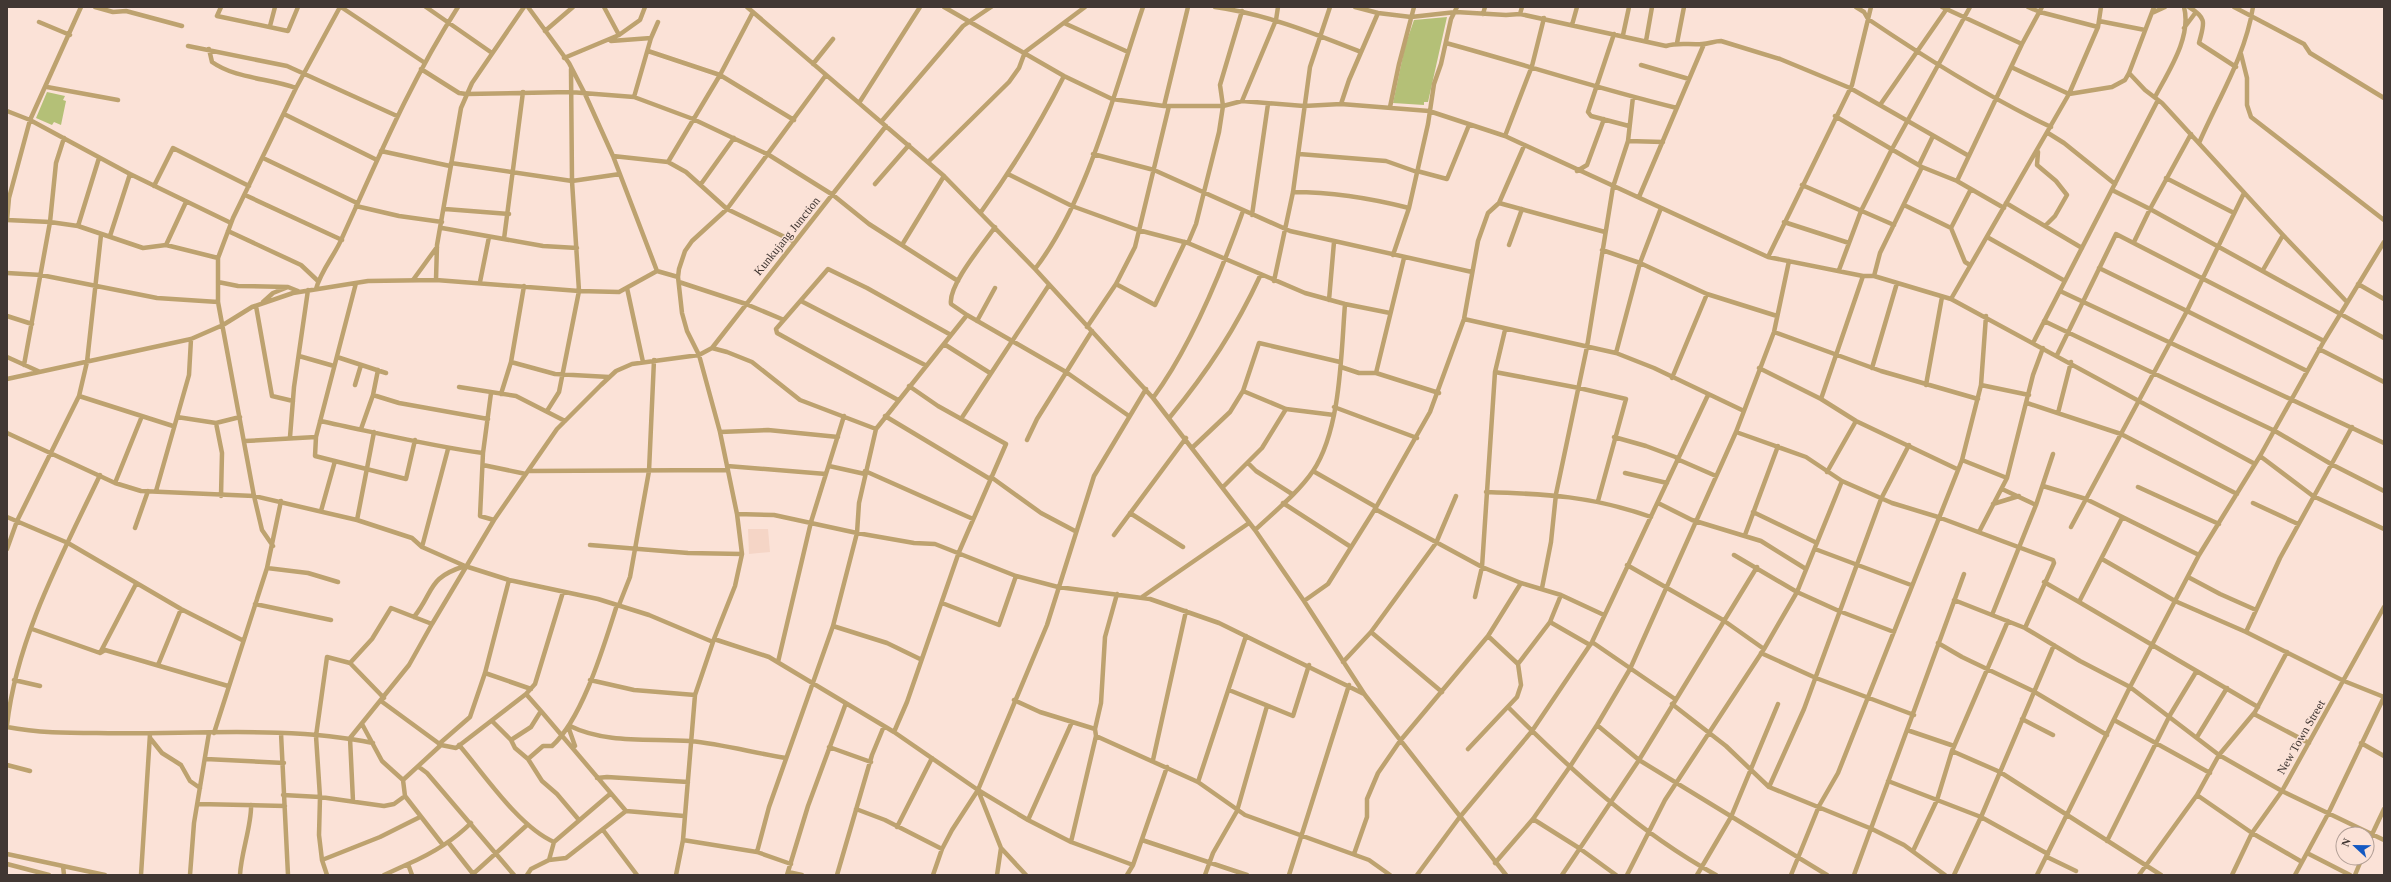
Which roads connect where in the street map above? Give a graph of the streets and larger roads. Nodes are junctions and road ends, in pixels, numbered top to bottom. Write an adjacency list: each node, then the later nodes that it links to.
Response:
1 (81, 7): 75 (street)
2 (95, 7): 45 (street)
3 (220, 7): 69 (street)
4 (275, 7): 69 (street)
5 (298, 7): 69 (street)
6 (341, 7): 97 (street); 106 (street)
7 (426, 7): 61 (street)
8 (458, 7): 61 (street)
9 (524, 7): 94 (street)
10 (528, 7): 73 (street)
11 (573, 7): 73 (street)
12 (604, 7): 76 (street)
13 (645, 7): 76 (street)
14 (747, 7): 48 (street)
15 (920, 7): 129 (street)
16 (944, 7): 65 (street)
17 (991, 7): 65 (street)
18 (1085, 7): 66 (street)
19 (1144, 7): 91 (street)
20 (1188, 7): 133 (street)
21 (1215, 7): 43 (street)
22 (1278, 7): 60 (street)
23 (1330, 7): 78 (street)
24 (1355, 7): 51 (street)
25 (1414, 7): 56 (street)
26 (1485, 7): 53 (street)
27 (1522, 7): 54 (street)
28 (1577, 7): 67 (street)
29 (1628, 7): 77 (street)
30 (1652, 7): 82 (street)
31 (1684, 7): 84 (street)
32 (1856, 7): 59 (street)
33 (1871, 7): 59 (street)
34 (1970, 7): 57 (street)
35 (2028, 7): 49 (street)
36 (2042, 7): 49 (street)
37 (2101, 7): 62 (street)
38 (2154, 7): 52 (street)
39 (2165, 7): 52 (street)
40 (2186, 7): 50 (street); 71 (street)
41 (2234, 7): 55 (street)
42 (2253, 7): 55 (street)
43 (1227, 8): 47 (street)
44 (1946, 8): 57 (street); 93 (street)
45 (127, 9): 68 (street)
46 (1456, 10): 53 (street); 56 (street); 83 (street)
47 (1242, 11): 60 (street); 134 (street)
48 (753, 12): 98 (street); 108 (street)
49 (2040, 12): 70 (street); 86 (street)
50 (2196, 12): 71 (street); 103 (street)
51 (1378, 13): 56 (street); 92 (street)
52 (2152, 13): 72 (street)
53 (1483, 14): 54 (street)
54 (1520, 14): 58 (street)
55 (2252, 15): 95 (street); 123 (street)
56 (1411, 17): 136 (street)
57 (1965, 17): 86 (street); 101 (street)
58 (1544, 18): 67 (street); 100 (street)
59 (1868, 19): 93 (street); 115 (street)
60 (1276, 20): 78 (street); 128 (street)
61 (449, 21): 94 (street); 97 (street)
62 (2099, 21): 70 (street); 72 (street)
63 (39, 22): 75 (street)
64 (658, 22): 79 (street)
65 (969, 23): 90 (street); 148 (street)
66 (1064, 23): 90 (street); 91 (street)
67 (1572, 25): 74 (street)
68 (182, 26)
69 (270, 26)
70 (2098, 27): 120 (street)
71 (2184, 28): 125 (street)
72 (2145, 30): 107 (street)
73 (545, 31): 96 (street)
74 (1614, 34): 77 (street); 113 (street)
75 (70, 35): 112 (street)
76 (619, 35): 81 (street)
77 (1623, 35): 82 (street)
78 (1320, 36): 92 (street); 135 (street)
79 (651, 38): 81 (street); 89 (street)
80 (833, 39): 98 (street)
81 (609, 41): 96 (street)
82 (1646, 41): 84 (street)
83 (1446, 43): 100 (street); 139 (street)
84 (1677, 43): 85 (street)
85 (1704, 44): 111 (street); 115 (street)
86 (2022, 44): 102 (street)
87 (188, 46): 88 (street)
88 (209, 49): 106 (street); 114 (street)
89 (648, 51): 108 (street); 121 (street)
90 (1025, 52): 110 (street); 176 (street)
91 (1128, 52): 124 (street)
92 (1361, 52): 131 (street)
93 (1917, 52): 101 (street); 132 (street)
94 (492, 53): 118 (street)
95 (2241, 54): 103 (street); 225 (street)
96 (564, 58): 105 (street)
97 (425, 63): 104 (street)
98 (813, 64): 109 (street)
99 (1641, 65): 111 (street)
100 (1532, 66): 113 (street); 155 (street)
101 (1939, 67): 127 (street); 147 (street)
102 (2011, 67): 120 (street); 127 (street)
103 (2236, 67): 161 (street)
104 (421, 69): 118 (street); 141 (street)
105 (572, 69): 117 (street); 119 (street)
106 (304, 72): 114 (street); 141 (street)
107 (2129, 73): 120 (street); 125 (street)
108 (720, 75): 143 (street); 145 (street)
109 (826, 75): 129 (street); 145 (street)
110 (1064, 76): 124 (street); 185 (street)
111 (1689, 79): 137 (street)
112 (46, 87): 126 (street); 144 (street)
113 (1599, 87): 122 (street); 146 (street)
114 (296, 88): 140 (street)
115 (1850, 88): 132 (street); 142 (street)
116 (523, 92): 117 (street); 118 (street); 182 (street)
117 (570, 92): 119 (street); 188 (street)
118 (466, 94): 177 (street)
119 (585, 94): 121 (street); 170 (street)
120 (2069, 94): 152 (street)
121 (634, 97): 143 (street)
122 (1633, 97): 137 (street); 151 (street)
123 (2384, 98)
124 (1112, 99): 133 (street); 167 (street)
125 (2157, 99): 154 (street); 192 (street)
126 (118, 100)
127 (1996, 101): 152 (street); 171 (street)
128 (1242, 102): 130 (street); 134 (street)
129 (859, 103): 148 (street)
130 (1268, 104): 135 (street); 223 (street)
131 (1342, 104): 135 (street); 136 (street)
132 (1880, 105): 147 (street)
133 (1167, 106): 134 (street); 179 (street)
134 (1223, 106): 200 (street)
135 (1304, 106): 168 (street)
136 (1390, 108): 139 (street)
137 (1677, 108): 160 (street)
138 (7, 111): 144 (street)
139 (1429, 111): 149 (street); 180 (street)
140 (284, 114): 173 (street); 174 (street)
141 (397, 116): 166 (street)
142 (1835, 116): 164 (street); 193 (street)
143 (693, 119): 158 (street); 175 (street)
144 (30, 120): 157 (street); 205 (street)
145 (794, 120): 169 (street)
146 (1604, 120): 151 (street); 181 (street)
147 (1909, 121): 156 (street); 164 (street)
148 (881, 122): 150 (street)
149 (1469, 125): 155 (street); 180 (street)
150 (886, 126): 162 (street); 203 (street, Kunkujang Junction)
151 (1629, 126): 159 (street)
152 (2050, 127): 153 (street)
153 (2048, 132): 165 (street); 192 (street)
154 (2191, 134): 161 (street); 187 (street)
155 (1505, 136): 163 (street)
156 (1933, 136): 171 (street); 178 (street)
157 (64, 138): 172 (street); 226 (street)
158 (734, 138): 169 (street); 190 (street)
159 (1628, 141): 160 (street); 196 (street)
160 (1663, 142): 204 (street)
161 (2199, 142): 201 (street)
162 (909, 145): 176 (street); 191 (street)
163 (1524, 146): 181 (street); 207 (street)
164 (1892, 149): 178 (street); 219 (street)
165 (2038, 149): 210 (street); 232 (street)
166 (381, 151): 174 (street); 177 (street)
167 (1093, 154): 179 (street); 211 (street)
168 (1299, 154): 180 (street); 199 (street)
169 (769, 155): 203 (street); 215 (street)
170 (613, 156): 175 (street); 184 (street)
171 (1969, 156): 189 (street)
172 (99, 158): 183 (street); 231 (street)
173 (263, 158): 195 (street); 208 (street)
174 (377, 160): 208 (street)
175 (668, 162): 190 (street)
176 (928, 162): 186 (street)
177 (450, 165): 182 (street); 214 (street)
178 (1921, 166): 189 (street); 209 (street)
179 (1154, 170): 200 (street); 236 (street)
180 (1417, 171): 212 (street)
181 (1577, 171): 196 (street)
182 (514, 173): 188 (street); 222 (street)
183 (130, 174): 194 (street); 242 (street)
184 (620, 174): 188 (street); 273 (street)
185 (1008, 174): 211 (street); 220 (street)
186 (944, 176): 220 (street); 255 (street)
187 (2166, 178): 217 (street); 221 (street)
188 (572, 181): 258 (street)
189 (1957, 182): 197 (street)
190 (701, 184): 215 (street)
191 (876, 184)
192 (2115, 184): 198 (street)
193 (1802, 185): 219 (street); 228 (street)
194 (154, 186): 195 (street); 206 (street)
195 (249, 186): 202 (street)
196 (1613, 187): 204 (street); 239 (street)
197 (1971, 189): 210 (street); 235 (street)
198 (2112, 190): 217 (street); 259 (street)
199 (1293, 192): 212 (street); 237 (street)
200 (1204, 193): 218 (street); 248 (street)
201 (2244, 193): 221 (street); 241 (street)
202 (245, 195): 229 (street); 246 (street)
203 (833, 195): 247 (street, Kunkujang Junction); 255 (street)
204 (1639, 197): 213 (street)
205 (8, 198): 224 (street)
206 (186, 202): 229 (street); 253 (street)
207 (1499, 203): 216 (street); 274 (street)
208 (356, 204): 227 (street); 246 (street)
209 (1904, 205): 230 (street); 235 (street)
210 (2005, 205): 232 (street); 244 (street)
211 (1072, 206): 236 (street); 270 (street)
212 (1409, 208): 261 (street)
213 (1661, 208): 262 (street); 267 (street)
214 (445, 209): 222 (street); 227 (street)
215 (727, 209): 247 (street); 283 (street)
216 (1522, 209): 239 (street); 256 (street)
217 (2150, 209): 250 (street); 257 (street)
218 (1243, 211): 223 (street); 264 (street)
219 (1861, 211): 230 (street); 252 (street)
220 (981, 212): 233 (street)
221 (2234, 213): 257 (street)
222 (508, 214): 245 (street)
223 (1252, 215): 237 (street)
224 (7, 220): 226 (street)
225 (2384, 220)
226 (50, 222): 231 (street); 277 (street)
227 (442, 222): 234 (street)
228 (1784, 222): 252 (street); 262 (street)
229 (232, 223): 238 (street)
230 (1894, 225): 279 (street)
231 (78, 226): 240 (street)
232 (2045, 226): 259 (street)
233 (995, 227): 270 (street); 285 (street)
234 (442, 228): 243 (street); 254 (street)
235 (1951, 228): 268 (street)
236 (1138, 230): 248 (street); 292 (street)
237 (1287, 230): 249 (street); 286 (street)
238 (228, 231): 263 (street); 284 (street)
239 (1605, 232): 260 (street)
240 (101, 235): 242 (street); 296 (street)
241 (2283, 235): 272 (street); 313 (street)
242 (110, 236): 253 (street)
243 (489, 237): 245 (street); 289 (street)
244 (1987, 238): 268 (street); 287 (street)
245 (504, 239): 258 (street)
246 (342, 240): 284 (street)
247 (795, 242): 314 (street, Kunkujang Junction)
248 (1186, 242): 264 (street); 292 (street)
249 (1334, 242): 261 (street); 309 (street)
250 (2134, 242): 269 (street); 280 (street)
251 (2384, 242): 293 (street)
252 (1849, 243): 271 (street)
253 (166, 245): 263 (street)
254 (438, 245): 281 (street); 282 (street)
255 (902, 245): 285 (street)
256 (1508, 245)
257 (2220, 246): 272 (street); 280 (street)
258 (578, 248): 304 (street)
259 (2082, 248): 287 (street)
260 (1602, 250): 267 (street); 343 (street)
261 (1393, 255): 265 (street)
262 (1768, 257): 266 (street)
263 (218, 258): 288 (street)
264 (1226, 258): 276 (street); 396 (street)
265 (1404, 258): 274 (street); 318 (street)
266 (1789, 261): 271 (street); 322 (street)
267 (1640, 263): 305 (street); 347 (street)
268 (1970, 265): 307 (street)
269 (2099, 268): 311 (street); 317 (street)
270 (1035, 269): 294 (street)
271 (1839, 270): 278 (street)
272 (2263, 270): 319 (street)
273 (657, 271): 283 (street); 298 (street)
274 (1472, 272): 324 (street)
275 (7, 273): 277 (street)
276 (1261, 274): 286 (street); 416 (street)
277 (41, 275): 296 (street); 328 (street)
278 (1863, 276): 279 (street); 348 (street)
279 (1874, 276): 291 (street)
280 (2204, 278): 317 (street); 339 (street)
281 (413, 280): 282 (street); 290 (street)
282 (436, 280): 289 (street)
283 (678, 280): 314 (street); 349 (street)
284 (318, 281): 300 (street)
285 (958, 281): 320 (street)
286 (1274, 281): 309 (street)
287 (2065, 281): 302 (street)
288 (218, 282): 297 (street); 312 (street)
289 (480, 282): 295 (street)
290 (356, 283): 300 (street); 352 (street)
291 (1897, 283): 306 (street); 366 (street)
292 (1116, 284): 330 (street)
293 (2358, 284): 308 (street); 313 (street)
294 (1049, 285): 330 (street); 338 (street)
295 (524, 286): 304 (street); 356 (street)
296 (94, 287): 312 (street); 355 (street)
297 (288, 287): 303 (street); 316 (street)
298 (627, 288): 304 (street); 357 (street)
299 (995, 288): 326 (street)
300 (316, 289): 301 (street)
301 (308, 290): 303 (street); 351 (street)
302 (2060, 291): 311 (street); 327 (street)
303 (300, 292): 316 (street)
304 (579, 292): 375 (street)
305 (1707, 294): 322 (street); 378 (street)
306 (1942, 297): 307 (street); 382 (street)
307 (1951, 299): 323 (street)
308 (2384, 299)
309 (1328, 300): 315 (street)
310 (801, 301): 325 (street); 335 (street); 362 (street)
311 (2083, 301): 334 (street); 341 (street)
312 (218, 302): 329 (street)
313 (2347, 302): 319 (street)
314 (746, 304): 325 (street); 344 (street, Kunkujang Junction)
315 (1345, 304): 318 (street); 358 (street)
316 (257, 305): 329 (street); 402 (street)
317 (2187, 311): 341 (street); 369 (street)
318 (1390, 313): 371 (street)
319 (2340, 314): 336 (street); 339 (street)
320 (967, 315): 326 (street); 335 (street)
321 (7, 316): 328 (street)
322 (1777, 316): 333 (street)
323 (1986, 316): 340 (street); 383 (street)
324 (1464, 319): 331 (street); 390 (street)
325 (784, 320): 400 (street)
326 (978, 321): 338 (street)
327 (2044, 321): 334 (street); 340 (street)
328 (32, 324): 360 (street)
329 (223, 325): 337 (street); 415 (street)
330 (1087, 326): 332 (street)
331 (1505, 330): 343 (street); 372 (street)
332 (1092, 331): 370 (street); 387 (street)
333 (1774, 332): 348 (street); 365 (street)
334 (2067, 333): 350 (street); 376 (street)
335 (951, 336): 342 (street)
336 (2384, 338)
337 (191, 339): 355 (street); 414 (street)
338 (1012, 339): 370 (street); 374 (street)
339 (2324, 341): 346 (street)
340 (2033, 342): 345 (street)
341 (2170, 343): 376 (street); 397 (street)
342 (944, 344): 362 (street); 374 (street)
343 (1587, 347): 347 (street); 386 (street)
344 (712, 348): 349 (street, Kunkujang Junction); 411 (street)
345 (2043, 348): 350 (street); 393 (street)
346 (2319, 349): 369 (street); 380 (street)
347 (1616, 354): 378 (street)
348 (1838, 354): 366 (street); 398 (street)
349 (699, 355): 354 (street); 429 (street)
350 (2057, 355): 359 (street)
351 (299, 356): 363 (street); 402 (street)
352 (337, 356): 361 (street); 363 (street)
353 (7, 357): 360 (street)
354 (654, 360): 357 (street); 462 (street)
355 (87, 362): 368 (street); 394 (street)
356 (510, 362): 375 (street); 391 (street)
357 (643, 362): 377 (street)
358 (1340, 362): 364 (street); 388 (street)
359 (2071, 362): 401 (street); 408 (street)
360 (24, 365): 368 (street)
361 (361, 365): 367 (street); 381 (street)
362 (925, 365): 384 (street)
363 (334, 366): 419 (street)
364 (1341, 367): 371 (street); 404 (street)
365 (1760, 368): 398 (street); 407 (street)
366 (1872, 368): 382 (street)
367 (378, 370): 373 (street); 395 (street)
368 (38, 371): 379 (street)
369 (2307, 371): 397 (street)
370 (1066, 372): 413 (street); 440 (street)
371 (1376, 372): 390 (street)
372 (1495, 372): 386 (street); 483 (street)
373 (386, 373)
374 (990, 373): 418 (street)
375 (562, 374): 377 (street); 406 (street)
376 (2152, 374): 401 (street); 427 (street)
377 (609, 377): 420 (street)
378 (1672, 378): 392 (street)
379 (7, 379)
380 (2384, 382)
381 (355, 385)
382 (1926, 385): 399 (street)
383 (1981, 385): 393 (street); 399 (street)
384 (909, 386): 400 (street); 418 (street)
385 (459, 387): 389 (street)
386 (1580, 388): 436 (street); 485 (street)
387 (1146, 389): 396 (street); 413 (street)
388 (1243, 391): 405 (street); 445 (street)
389 (491, 393): 391 (street); 417 (street)
390 (1439, 393): 438 (street)
391 (501, 394): 406 (street)
392 (1708, 395): 407 (street); 451 (street)
393 (2029, 395): 403 (street)
394 (79, 396): 410 (street); 447 (street)
395 (373, 396): 417 (street); 425 (street)
396 (1153, 398): 416 (street)
397 (2291, 398): 424 (street); 427 (street)
398 (1821, 399): 421 (street)
399 (1978, 399): 452 (street)
400 (898, 400): 412 (street)
401 (2137, 400): 432 (street); 455 (street)
402 (293, 401): 433 (street)
403 (2027, 403): 408 (street); 472 (street)
404 (1334, 408): 409 (street); 438 (street)
405 (1286, 409): 409 (street); 454 (street)
406 (547, 411): 420 (street)
407 (1744, 411): 430 (street)
408 (2058, 413): 432 (street)
409 (1334, 415): 463 (street)
410 (142, 416): 423 (street); 474 (street)
411 (844, 416): 426 (street); 435 (street)
412 (885, 416): 426 (street); 471 (street)
413 (1129, 416): 523 (street)
414 (177, 417): 422 (street); 423 (street)
415 (240, 417): 422 (street); 441 (street)
416 (1170, 417): 437 (street)
417 (488, 419): 448 (street)
418 (961, 419): 471 (street)
419 (320, 421): 425 (street); 434 (street)
420 (565, 421): 466 (street)
421 (1856, 421): 443 (street); 465 (street)
422 (216, 423): 487 (street)
423 (173, 426): 481 (street)
424 (2352, 427): 442 (street); 456 (street)
425 (361, 429): 428 (street)
426 (876, 429): 464 (street)
427 (2275, 430): 450 (street); 456 (street)
428 (374, 432): 439 (street); 461 (street)
429 (720, 432): 435 (street); 459 (street)
430 (1736, 432): 444 (street); 470 (street)
431 (7, 433): 447 (street)
432 (2121, 434): 486 (street); 493 (street)
433 (290, 437): 434 (street); 441 (street)
434 (316, 437): 453 (street)
435 (838, 437): 458 (street)
436 (1614, 437): 451 (street); 495 (street)
437 (1186, 438): 445 (street); 504 (street)
438 (1417, 438): 501 (street)
439 (415, 440): 446 (street); 461 (street)
440 (1027, 440)
441 (245, 441): 488 (street)
442 (2384, 443)
443 (1908, 445): 460 (street); 492 (street)
444 (1778, 446): 465 (street); 503 (street)
445 (1193, 447): 477 (street)
446 (448, 449): 448 (street); 528 (street)
447 (52, 453): 469 (street); 513 (street)
448 (483, 454): 457 (street)
449 (2053, 454): 476 (street)
450 (2260, 456): 455 (street); 491 (street)
451 (1677, 459): 470 (street); 475 (street)
452 (1962, 460): 460 (street); 472 (street)
453 (335, 461): 461 (street); 502 (street)
454 (1248, 463): 477 (street); 484 (street)
455 (2255, 464): 486 (street)
456 (2331, 464): 482 (street); 491 (street)
457 (483, 465): 466 (street); 512 (street)
458 (829, 466): 464 (street); 468 (street)
459 (727, 468): 462 (street); 468 (street); 505 (street)
460 (1957, 469): 508 (street)
461 (367, 470): 511 (street)
462 (649, 471): 466 (street); 538 (street)
463 (1313, 471): 484 (street); 501 (street)
464 (865, 472): 510 (street); 525 (street)
465 (1828, 472): 473 (street)
466 (527, 473): 512 (street)
467 (1625, 473): 475 (street)
468 (826, 474): 515 (street)
469 (100, 475): 474 (street); 530 (street)
470 (1716, 476): 514 (street)
471 (991, 478): 510 (street); 523 (street)
472 (2007, 478): 479 (street)
473 (1842, 481): 492 (street); 532 (street)
474 (115, 483): 480 (street)
475 (1667, 483): 497 (street)
476 (2043, 486): 493 (street); 500 (street)
477 (1223, 487): 516 (street)
478 (2138, 487): 517 (street)
479 (2002, 489): 490 (street); 499 (street)
480 (148, 491): 481 (street); 520 (street)
481 (156, 491): 487 (street)
482 (2384, 491)
483 (1486, 492): 485 (street); 550 (street)
484 (1292, 494): 496 (street)
485 (1556, 494): 495 (street); 565 (street)
486 (2237, 494): 517 (street)
487 (221, 496): 488 (street)
488 (254, 496): 494 (street); 533 (street)
489 (1456, 496): 531 (street)
490 (2019, 496): 499 (street); 500 (street)
491 (2314, 496): 518 (street); 521 (street)
492 (1880, 499): 508 (street); 547 (street)
493 (2086, 499): 509 (street); 519 (street)
494 (281, 501): 502 (street); 533 (street)
495 (1598, 501): 507 (street)
496 (1283, 502): 522 (street); 537 (street)
497 (1658, 503): 507 (street); 514 (street)
498 (2253, 503): 518 (street)
499 (1993, 504): 524 (street)
500 (2036, 505): 539 (street)
501 (1375, 508): 531 (street); 537 (street)
502 (321, 511): 511 (street)
503 (1753, 512): 527 (street); 532 (street)
504 (1130, 513): 526 (street); 536 (street)
505 (737, 514): 515 (street); 543 (street)
506 (7, 517): 513 (street)
507 (1651, 517): 548 (street)
508 (1938, 517): 524 (street); 562 (street)
509 (2122, 518): 545 (street); 546 (street)
510 (973, 519): 542 (street)
511 (357, 520): 529 (street)
512 (494, 520): 549 (street)
513 (17, 521): 530 (street); 540 (street)
514 (1697, 521): 527 (street); 563 (street)
515 (811, 522): 525 (street); 610 (street)
516 (1249, 523): 522 (street); 570 (street)
517 (2218, 524): 545 (street)
518 (2298, 524): 581 (street)
519 (2071, 527)
520 (135, 528)
521 (2384, 529)
522 (1255, 530): 573 (street)
523 (1075, 531): 564 (street)
524 (1979, 532): 539 (street)
525 (856, 533): 542 (street); 592 (street)
526 (1114, 535)
527 (1745, 535): 553 (street)
528 (424, 537): 529 (street); 534 (street)
529 (412, 538): 534 (street)
530 (68, 543): 561 (street); 594 (street)
531 (1436, 543): 550 (street); 595 (street)
532 (1817, 543): 541 (street)
533 (273, 546): 552 (street)
534 (422, 546): 549 (street)
535 (590, 546): 538 (street)
536 (1183, 547)
537 (1351, 547): 573 (street)
538 (634, 548): 543 (street); 578 (street)
539 (2018, 548): 559 (street); 585 (street)
540 (7, 549)
541 (1815, 549): 547 (street); 553 (street)
542 (959, 552): 555 (street); 575 (street)
543 (742, 554): 601 (street)
544 (1734, 555): 551 (street)
545 (2199, 556): 556 (street)
546 (2102, 559): 574 (street); 576 (street)
547 (1855, 564): 562 (street); 583 (street)
548 (1627, 565): 563 (street); 584 (street)
549 (465, 566): 557 (street); 586 (street); 591 (street)
550 (1482, 567): 560 (street); 571 (street)
551 (1757, 567): 567 (street); 588 (street)
552 (268, 568): 558 (street); 577 (street)
553 (1806, 569): 567 (street)
554 (1964, 574): 572 (street)
555 (1016, 576): 564 (street); 575 (street)
556 (2188, 577): 574 (street); 581 (street)
557 (509, 580): 566 (street); 619 (street)
558 (338, 582)
559 (2044, 582): 576 (street); 593 (street)
560 (1521, 583): 565 (street); 599 (street)
561 (136, 584): 580 (street); 608 (street)
562 (1911, 585): 596 (street)
563 (1665, 586): 588 (street); 616 (street)
564 (1058, 588): 568 (street); 640 (street)
565 (1542, 588): 569 (street)
566 (563, 592): 578 (street); 630 (street)
567 (1797, 592): 583 (street); 606 (street)
568 (1117, 594): 570 (street); 660 (street)
569 (1561, 595): 584 (street); 590 (street)
570 (1142, 597): 582 (street)
571 (1475, 597)
572 (1954, 600): 585 (street); 603 (street)
573 (1304, 601): 611 (street)
574 (2175, 601): 597 (street); 605 (street)
575 (942, 602): 609 (street)
576 (2079, 602): 605 (street)
577 (255, 604): 587 (street); 600 (street)
578 (618, 605): 601 (street); 622 (street)
579 (2384, 607): 623 (street, New Town Street)
580 (181, 609): 600 (street); 614 (street)
581 (2256, 610): 597 (street)
582 (1186, 611): 598 (street); 694 (street)
583 (1839, 611): 596 (street); 620 (street)
584 (1604, 615): 602 (street)
585 (1992, 615): 589 (street)
586 (414, 617): 591 (street); 612 (street)
587 (331, 620)
588 (1723, 620): 606 (street); 641 (street)
589 (2008, 621): 593 (street); 617 (street)
590 (1550, 622): 602 (street); 613 (street)
591 (432, 624): 639 (street)
592 (833, 626): 609 (street); 624 (street)
593 (2025, 628): 604 (street)
594 (32, 629): 608 (street); 621 (street)
595 (1372, 632): 611 (street); 633 (street)
596 (1894, 632): 638 (street)
597 (2246, 632): 607 (street)
598 (1246, 636): 615 (street); 631 (street)
599 (1488, 636): 613 (street); 633 (street)
600 (242, 640): 627 (street)
601 (714, 640): 610 (street); 635 (street)
602 (1591, 643): 616 (street); 662 (street)
603 (1938, 643): 617 (street); 649 (street)
604 (2054, 645): 628 (street); 632 (street)
605 (2152, 645): 618 (street); 628 (street)
606 (1763, 651): 620 (street); 666 (street)
607 (2287, 652): 623 (street); 645 (street)
608 (100, 653): 614 (street)
609 (920, 659): 663 (street)
610 (778, 662): 624 (street)
611 (1343, 662): 636 (street)
612 (350, 663): 639 (street); 670 (street)
613 (1518, 664): 646 (street)
614 (158, 665): 627 (street)
615 (1309, 665): 625 (street); 644 (street)
616 (1630, 669): 641 (street); 656 (street)
617 (1986, 669): 632 (street); 686 (street)
618 (2196, 672): 629 (street); 650 (street)
619 (485, 673): 630 (street); 682 (street)
620 (1816, 678): 638 (street); 712 (street)
621 (14, 680): 626 (street); 657 (street)
622 (590, 680): 635 (street); 659 (street)
623 (2344, 681): 637 (street); 680 (street, New Town Street)
624 (812, 683): 642 (street); 690 (street)
625 (1349, 685): 636 (street); 751 (street)
626 (40, 686)
627 (228, 686): 664 (street)
628 (2130, 687): 650 (street); 652 (street)
629 (2228, 688): 645 (street); 673 (street)
630 (531, 689): 634 (street)
631 (1229, 690): 644 (street); 710 (street)
632 (2033, 691): 651 (street); 668 (street)
633 (1442, 692): 676 (street)
634 (526, 694): 647 (street); 653 (street)
635 (695, 695): 677 (street)
636 (1365, 695): 676 (street)
637 (2384, 697): 681 (street)
638 (1868, 698): 649 (street); 727 (street)
639 (382, 699): 655 (street); 682 (street)
640 (1014, 700): 654 (street); 714 (street)
641 (1673, 701): 666 (street); 695 (street)
642 (846, 703): 658 (street); 684 (street)
643 (1778, 704): 703 (street)
644 (1267, 706): 731 (street)
645 (2258, 707): 648 (street)
646 (1509, 708): 662 (street); 685 (street)
647 (541, 711): 671 (street); 675 (street)
648 (2254, 714): 680 (street); 688 (street)
649 (1914, 715): 661 (street)
650 (2170, 716): 673 (street); 679 (street)
651 (2022, 719): 667 (street); 704 (street)
652 (2114, 720): 668 (street); 679 (street)
653 (492, 721): 675 (street); 683 (street)
654 (1072, 722): 660 (street); 741 (street)
655 (362, 724): 674 (street); 678 (street)
656 (1597, 725): 695 (street); 699 (street)
657 (7, 726): 669 (street)
658 (884, 726): 663 (street); 697 (street)
659 (569, 727): 671 (street); 677 (street); 687 (street)
660 (1095, 729): 672 (street)
661 (1907, 730): 686 (street); 708 (street)
662 (1532, 731): 699 (street); 738 (street)
663 (894, 732): 691 (street)
664 (212, 733): 665 (street); 669 (street); 692 (street)
665 (281, 733): 670 (street); 696 (street)
666 (1710, 733): 703 (street); 711 (street)
667 (2053, 735)
668 (2107, 735): 732 (street)
669 (150, 736): 713 (street); 788 (street)
670 (316, 736): 674 (street); 720 (street)
671 (564, 736): 687 (street); 693 (street)
672 (1096, 736): 694 (street); 757 (street)
673 (2197, 737): 688 (street)
674 (350, 738): 678 (street); 722 (street)
675 (511, 740): 693 (street)
676 (1400, 741): 738 (street); 767 (street)
677 (692, 742): 690 (street); 709 (street)
678 (373, 743): 707 (street)
679 (2157, 743): 705 (street); 754 (street)
680 (2309, 743): 715 (street, New Town Street)
681 (2361, 743): 689 (street); 733 (street)
682 (440, 744): 683 (street); 700 (street)
683 (459, 745): 743 (street)
684 (828, 747): 697 (street); 777 (street)
685 (1468, 749)
686 (1953, 749): 704 (street); 721 (street)
687 (579, 755): 706 (street)
688 (2219, 755): 705 (street); 715 (street)
689 (2384, 756)
690 (786, 758): 763 (street)
691 (932, 758): 714 (street); 744 (street)
692 (206, 759): 696 (street); 713 (street)
693 (528, 759): 740 (street)
694 (1153, 760): 701 (street)
695 (1639, 760): 711 (street); 724 (street)
696 (284, 762): 717 (street)
697 (871, 762): 728 (street)
698 (7, 765): 702 (street)
699 (1571, 766): 724 (street); 739 (street)
700 (419, 767): 707 (street); 742 (street)
701 (1166, 767): 710 (street); 753 (street)
702 (30, 771)
703 (1751, 771): 712 (street); 736 (street)
704 (2000, 772): 732 (street); 737 (street)
705 (2210, 773): 718 (street)
706 (597, 778): 709 (street); 716 (street)
707 (403, 780): 719 (street)
708 (1888, 781): 721 (street); 747 (street)
709 (688, 782): 734 (street)
710 (1198, 782): 731 (street)
711 (1677, 782): 736 (street); 749 (street)
712 (1769, 787): 727 (street)
713 (200, 788): 723 (street)
714 (978, 790): 741 (street); 759 (street); 760 (street)
715 (2282, 791): 733 (street); 750 (street, New Town Street)
716 (610, 794): 730 (street); 740 (street)
717 (283, 795): 720 (street); 726 (street)
718 (2197, 795): 750 (street); 780 (street)
719 (405, 796): 722 (street); 735 (street)
720 (320, 797): 722 (street); 770 (street)
721 (1937, 800): 737 (street); 762 (street)
722 (353, 801)
723 (198, 804): 725 (street); 789 (street)
724 (1611, 804): 749 (street); 761 (street)
725 (250, 805): 726 (street); 790 (street)
726 (285, 806): 791 (street)
727 (1819, 806): 747 (street); 769 (street)
728 (856, 809): 744 (street); 800 (street)
729 (2384, 809): 746 (street)
730 (626, 811): 734 (street); 748 (street)
731 (1237, 811): 751 (street); 773 (street)
732 (2069, 814): 754 (street); 768 (street)
733 (2328, 814): 745 (street); 764 (street)
734 (684, 816): 752 (street)
735 (420, 817): 758 (street); 770 (street)
736 (1731, 817): 769 (street); 781 (street)
737 (1981, 817): 768 (street); 820 (street)
738 (1459, 818): 774 (street); 809 (street)
739 (1534, 819): 761 (street); 774 (street)
740 (579, 820): 756 (street)
741 (1028, 820): 757 (street)
742 (471, 823): 755 (street); 766 (street)
743 (527, 825): 756 (street); 766 (street)
744 (897, 826): 759 (street)
745 (2354, 826)
746 (2375, 826)
747 (1872, 829): 762 (street); 818 (street)
748 (602, 830): 771 (street); 797 (street)
749 (1648, 833): 781 (street); 813 (street)
750 (2252, 833): 772 (street); 824 (street, New Town Street)
751 (1302, 837): 767 (street); 807 (street)
752 (683, 840): 763 (street); 798 (street)
753 (1142, 840): 773 (street); 778 (street)
754 (2107, 841): 780 (street)
755 (448, 842): 758 (street); 784 (street)
756 (554, 842): 771 (street)
757 (1071, 842): 778 (street)
758 (443, 845): 776 (street)
759 (942, 848): 801 (street)
760 (1001, 848): 802 (street); 803 (street)
761 (1579, 848): 811 (street); 812 (street)
762 (1913, 851): 819 (street)
763 (758, 852): 777 (street)
764 (2307, 853): 772 (street); 826 (street)
765 (7, 854): 779 (street)
766 (496, 854): 784 (street); 795 (street)
767 (1354, 854): 808 (street)
768 (2048, 855): 782 (street); 821 (street)
769 (1798, 859): 816 (street); 817 (street)
770 (322, 860): 792 (street)
771 (549, 860): 796 (street)
772 (2302, 862): 825 (street)
773 (1209, 863): 805 (street); 806 (street)
774 (1495, 863): 810 (street)
775 (7, 864): 785 (street)
776 (408, 864): 793 (street); 794 (street)
777 (791, 864): 783 (street)
778 (1133, 865): 804 (street)
779 (63, 866): 786 (street); 787 (street)
780 (2146, 866): 822 (street); 823 (street)
781 (1701, 867): 814 (street); 815 (street)
782 (2076, 871)
783 (788, 873): 799 (street)
784 (474, 874)
785 (49, 875)
786 (64, 875)
787 (105, 875)
788 (141, 875)
789 (190, 875)
790 (240, 875)
791 (288, 875)
792 (327, 875)
793 (384, 875)
794 (412, 875)
795 (514, 875)
796 (528, 875)
797 (637, 875)
798 (676, 875)
799 (802, 875)
800 (837, 875)
801 (934, 875)
802 (997, 875)
803 (1026, 875)
804 (1127, 875)
805 (1205, 875)
806 (1247, 875)
807 (1289, 875)
808 (1390, 875)
809 (1417, 875)
810 (1506, 875)
811 (1562, 875)
812 (1616, 875)
813 (1627, 875)
814 (1697, 875)
815 (1716, 875)
816 (1791, 875)
817 (1827, 875)
818 (1854, 875)
819 (1945, 875)
820 (1954, 875)
821 (2037, 875)
822 (2139, 875)
823 (2161, 875)
824 (2232, 875)
825 (2295, 875)
826 (2350, 875)

